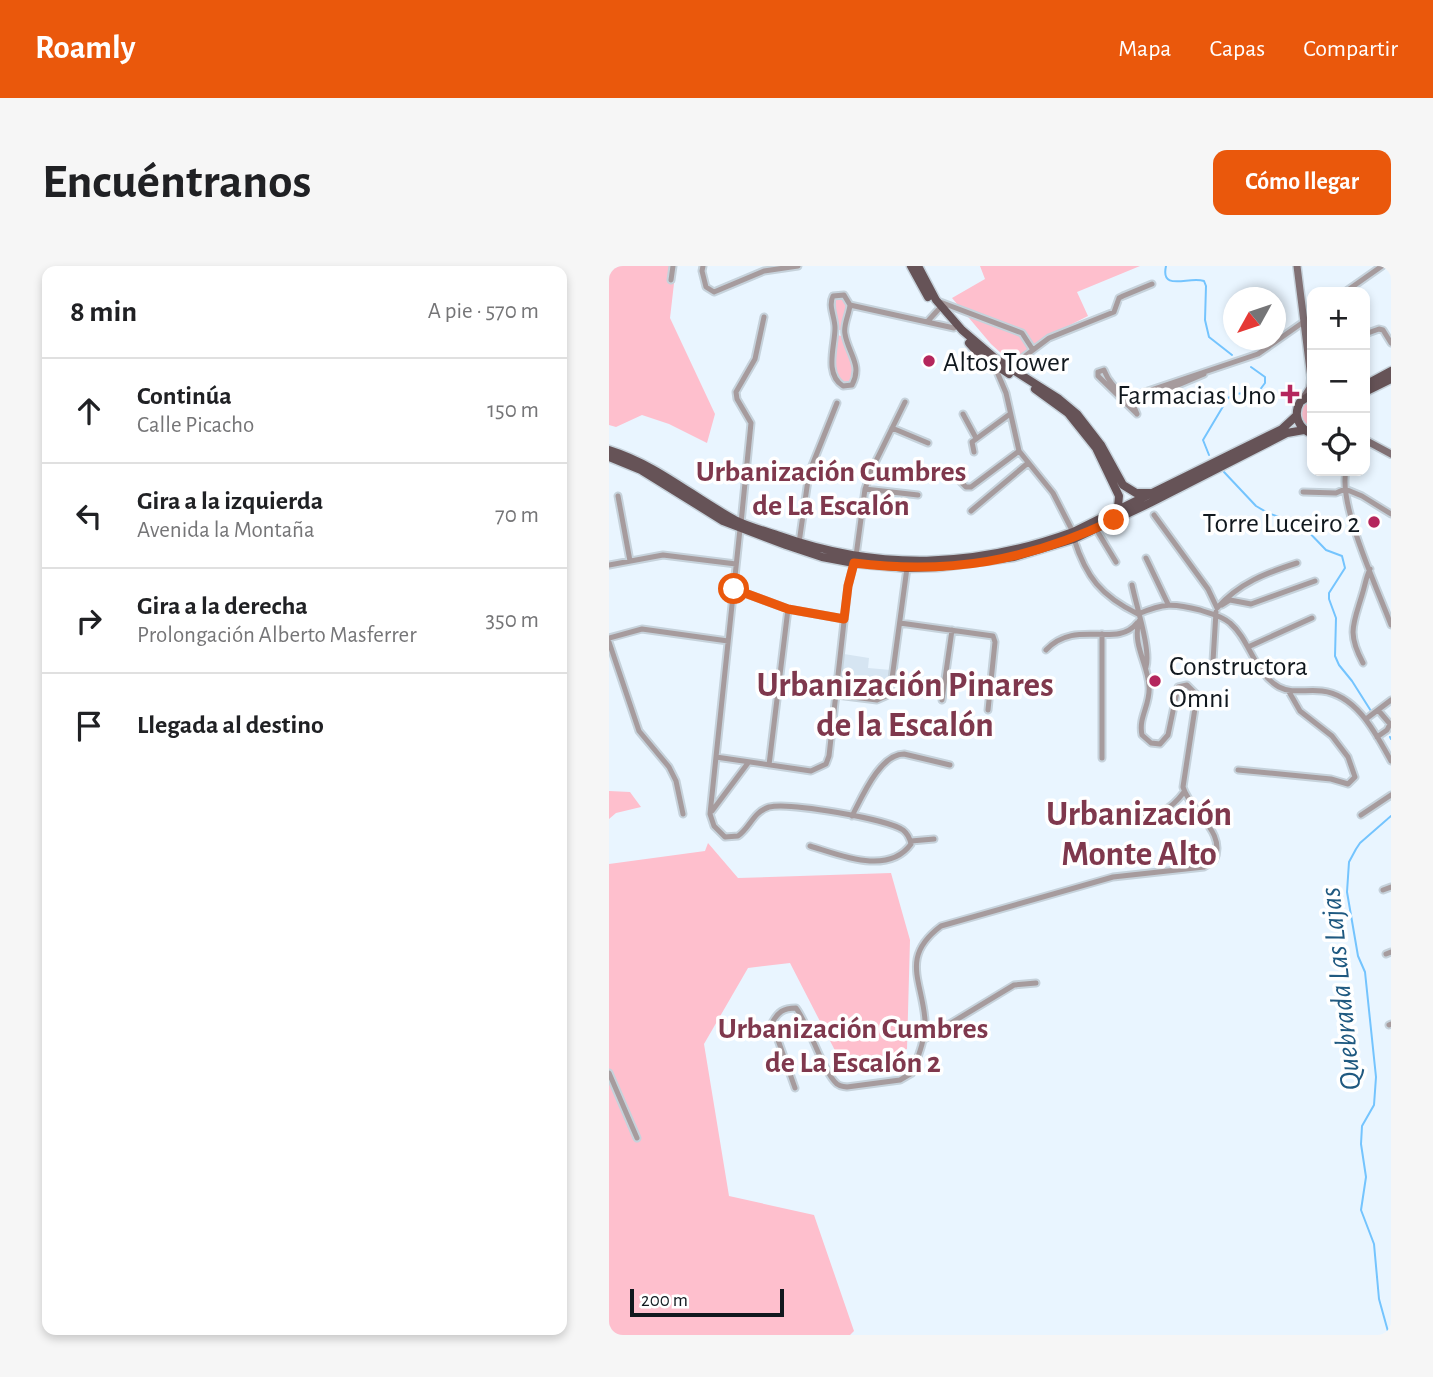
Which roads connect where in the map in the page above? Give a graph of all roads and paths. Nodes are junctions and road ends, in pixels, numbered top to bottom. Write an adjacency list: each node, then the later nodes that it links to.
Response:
1 (673, 266): 9 (street)
2 (703, 266): 8 (street)
3 (798, 266): 8 (street)
4 (911, 266): 14 (main road)
5 (918, 266): 12 (main road)
6 (1299, 266): 15 (main road)
7 (1379, 267): 11 (street)
8 (765, 268)
9 (671, 280)
10 (1152, 284): 24 (street)
11 (1352, 287)
12 (936, 300): 24 (street); 27 (main road)
13 (850, 305): 18 (street); 20 (street); 22 (street)
14 (938, 310): 18 (street); 19 (main road)
15 (1307, 313)
16 (764, 317): 66 (street)
17 (1307, 320): 29 (street)
18 (927, 322): 19 (street)
19 (954, 328): 26 (main road)
20 (835, 332): 22 (street); 22 (street)
21 (1370, 332): 23 (street)
22 (844, 334)
23 (1391, 343)
24 (1033, 350): 27 (street)
25 (1309, 350): 35 (main road)
26 (994, 364): 40 (street); 63 (main road)
27 (1009, 368): 59 (main road)
28 (1391, 371): 31 (main road)
29 (1206, 373): 34 (street); 38 (street)
30 (1391, 379): 32 (main road)
31 (1370, 382)
32 (1370, 390)
33 (1307, 397): 35 (main road)
34 (1128, 398): 38 (street); 38 (street)
35 (1302, 400): 41 (main road)
36 (837, 402): 69 (street)
37 (905, 402): 42 (street)
38 (1133, 404)
39 (963, 414): 45 (street)
40 (1010, 414): 45 (street); 49 (street)
41 (1296, 416): 43 (main road); 59 (main road)
42 (892, 428): 46 (street); 56 (street)
43 (1307, 431)
44 (1307, 432): 67 (main road)
45 (976, 438): 50 (street)
46 (928, 443)
47 (1370, 443): 51 (main road)
48 (609, 450): 66 (main road)
49 (1019, 451): 53 (street); 54 (street)
50 (974, 452)
51 (1391, 454)
52 (609, 457): 66 (main road)
53 (1028, 463): 62 (street); 68 (street)
54 (955, 476)
55 (1346, 476): 57 (street)
56 (865, 489): 60 (street); 71 (street)
57 (1345, 489): 58 (street); 64 (street); 78 (street)
58 (1303, 492)
59 (1153, 493): 63 (main road)
60 (918, 495)
61 (618, 496): 72 (street)
62 (971, 511)
63 (1112, 514): 68 (main road)
64 (1391, 514)
65 (1154, 515): 84 (street)
66 (740, 526): 69 (main road); 71 (main road); 74 (street)
67 (1096, 529): 68 (main road); 73 (street)
68 (1074, 535): 71 (main road); 77 (main road); 85 (street)
69 (799, 543): 71 (main road)
70 (1146, 558): 82 (street)
71 (855, 559): 77 (main road); 87 (street)
72 (630, 561): 74 (street); 76 (street)
73 (1116, 562)
74 (736, 564): 81 (street)
75 (1297, 564): 84 (street)
76 (609, 565)
77 (907, 568): 88 (street)
78 (1370, 569): 89 (street); 97 (street)
79 (1315, 581): 84 (street)
80 (1132, 584): 85 (street)
81 (734, 589): 83 (street); 93 (street)
82 (1168, 604): 84 (street); 85 (street)
83 (788, 609): 87 (street); 113 (street)
84 (1216, 611): 94 (street); 96 (street)
85 (1138, 618): 91 (street); 116 (street)
86 (1312, 618): 94 (street)
87 (844, 619): 101 (street)
88 (900, 623): 90 (street); 101 (street)
89 (1391, 625)
90 (952, 630): 102 (street); 104 (street)
91 (1102, 634): 95 (street); 110 (street)
92 (609, 640): 93 (street); 98 (street)
93 (728, 641): 109 (street)
94 (1248, 647): 100 (street)
95 (1047, 650)
96 (1213, 661)
97 (1363, 663)
98 (616, 664): 99 (street); 118 (street)
99 (609, 666)
100 (1288, 690): 106 (street); 115 (street)
101 (837, 695): 113 (street)
102 (942, 700)
103 (1391, 700): 105 (street)
104 (988, 709)
105 (1378, 710): 106 (street); 107 (street)
106 (1366, 719): 108 (street)
107 (1391, 724): 108 (street)
108 (1377, 737): 111 (street)
109 (716, 757): 112 (street); 119 (street)
110 (1102, 758)
111 (1391, 761)
112 (748, 763): 113 (street); 119 (street)
113 (769, 765)
114 (950, 765): 121 (street)
115 (1238, 770)
116 (1184, 792): 122 (street); 129 (street)
117 (1391, 795): 120 (street)
118 (683, 814)
119 (710, 814): 121 (street)
120 (1361, 815)
121 (852, 816): 124 (street)
122 (1136, 817)
123 (933, 839): 124 (street)
124 (911, 841): 125 (street)
125 (810, 846)
126 (1391, 887): 127 (street)
127 (1383, 890)
128 (1036, 983): 129 (street)
129 (923, 1040): 131 (street)
130 (609, 1073): 132 (street)
131 (795, 1088)
132 (637, 1138)

